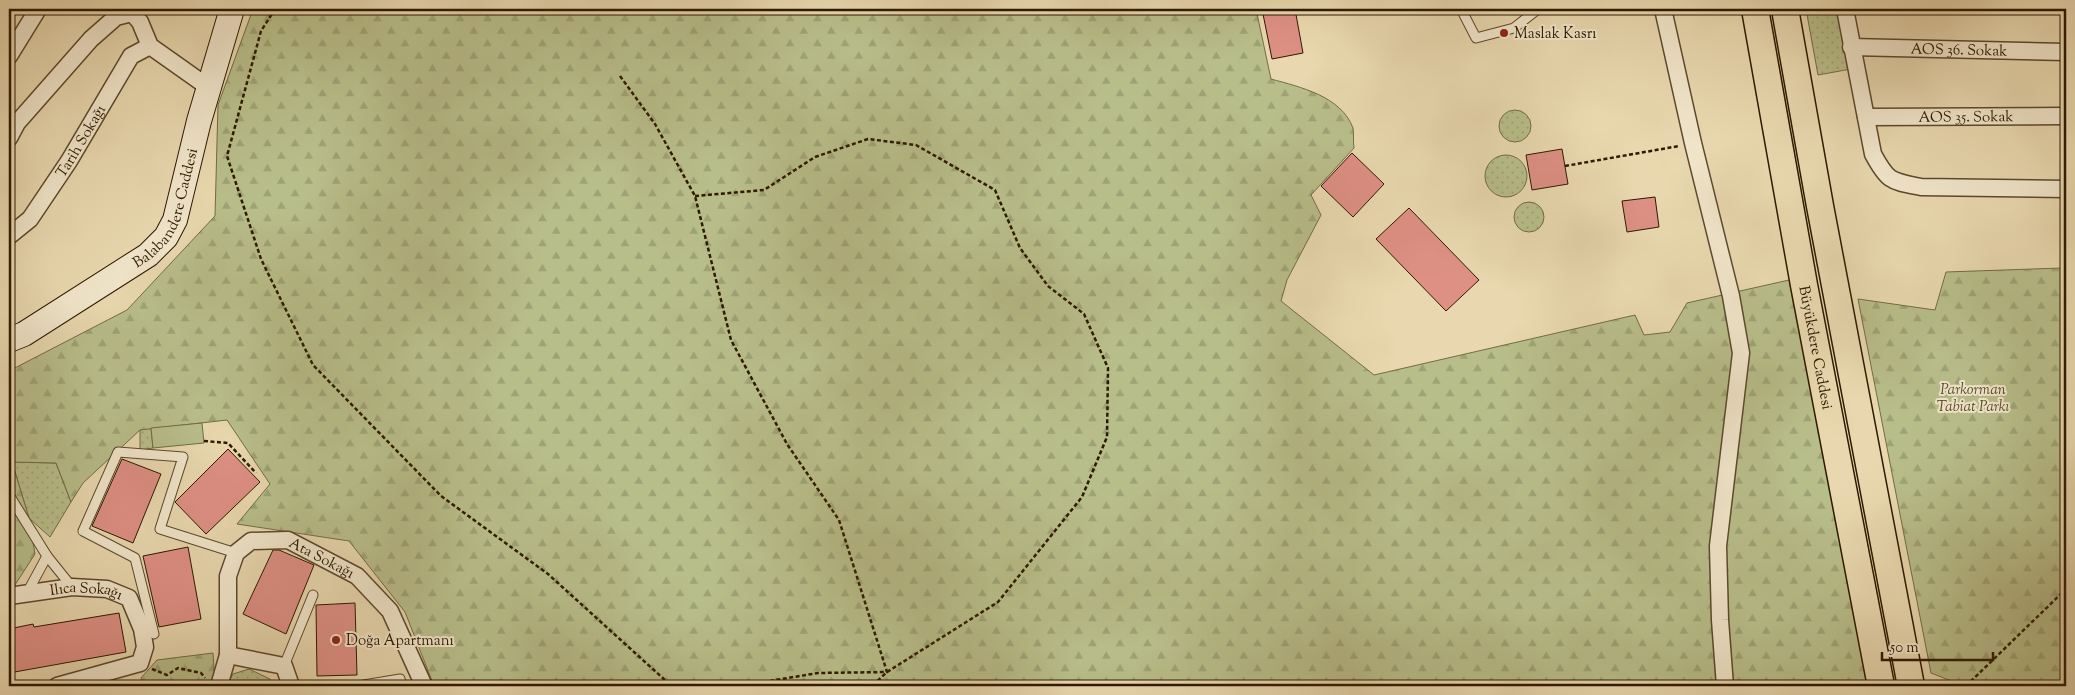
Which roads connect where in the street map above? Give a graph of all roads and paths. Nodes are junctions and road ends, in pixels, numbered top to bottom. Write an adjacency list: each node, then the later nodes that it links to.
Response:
1 (38, 9): 13 (street)
2 (232, 9): 15 (main road, Balabandere Caddesi)
3 (275, 9): 48 (path)
4 (1462, 9): 5 (lane)
5 (1538, 9)
6 (1662, 9): 20 (street)
7 (1755, 9): 16 (main road, Büyükdere Caddesi)
8 (1785, 9): 24 (main road, Büyükdere Caddesi)
9 (1845, 9): 11 (street)
10 (150, 46): 15 (street); 19 (street); 25 (street, Tarih Sokağı)
11 (1851, 47): 12 (street, AOS 36. Sokak); 17 (street)
12 (2066, 52)
13 (9, 56)
14 (620, 76): 23 (path)
15 (208, 87): 26 (main road, Balabandere Caddesi)
16 (1769, 87): 24 (main road); 52 (main road, Büyükdere Caddesi)
17 (1866, 116): 18 (street, AOS 35. Sokak); 22 (street)
18 (2066, 116)
19 (9, 138)
20 (1693, 143): 21 (path); 51 (street)
21 (1565, 166)
22 (2066, 189)
23 (695, 196): 41 (path); 41 (path)
24 (1820, 206): 53 (main road, Büyükdere Caddesi)
25 (9, 236)
26 (9, 340)
27 (204, 441): 28 (path)
28 (256, 472)
29 (9, 495): 31 (lane)
30 (236, 553): 37 (lane); 38 (street); 47 (street, Ata Sokağı)
31 (47, 556): 32 (lane); 34 (lane)
32 (72, 587): 34 (street, Ilıca Sokağı); 39 (street, Ilıca Sokağı)
33 (2066, 589): 54 (path)
34 (26, 593): 36 (street, Ilıca Sokağı)
35 (313, 595): 40 (lane)
36 (9, 596)
37 (154, 634)
38 (228, 655): 40 (street); 42 (street)
39 (140, 662): 42 (path); 43 (street)
40 (284, 666): 44 (street)
41 (887, 672): 49 (path); 50 (path)
42 (213, 683)
43 (57, 686)
44 (291, 686)
45 (358, 686): 46 (lane)
46 (402, 686)
47 (424, 686)
48 (701, 686)
49 (739, 686)
50 (872, 686)
51 (1726, 686)
52 (1881, 686)
53 (1910, 686)
54 (1966, 686)

